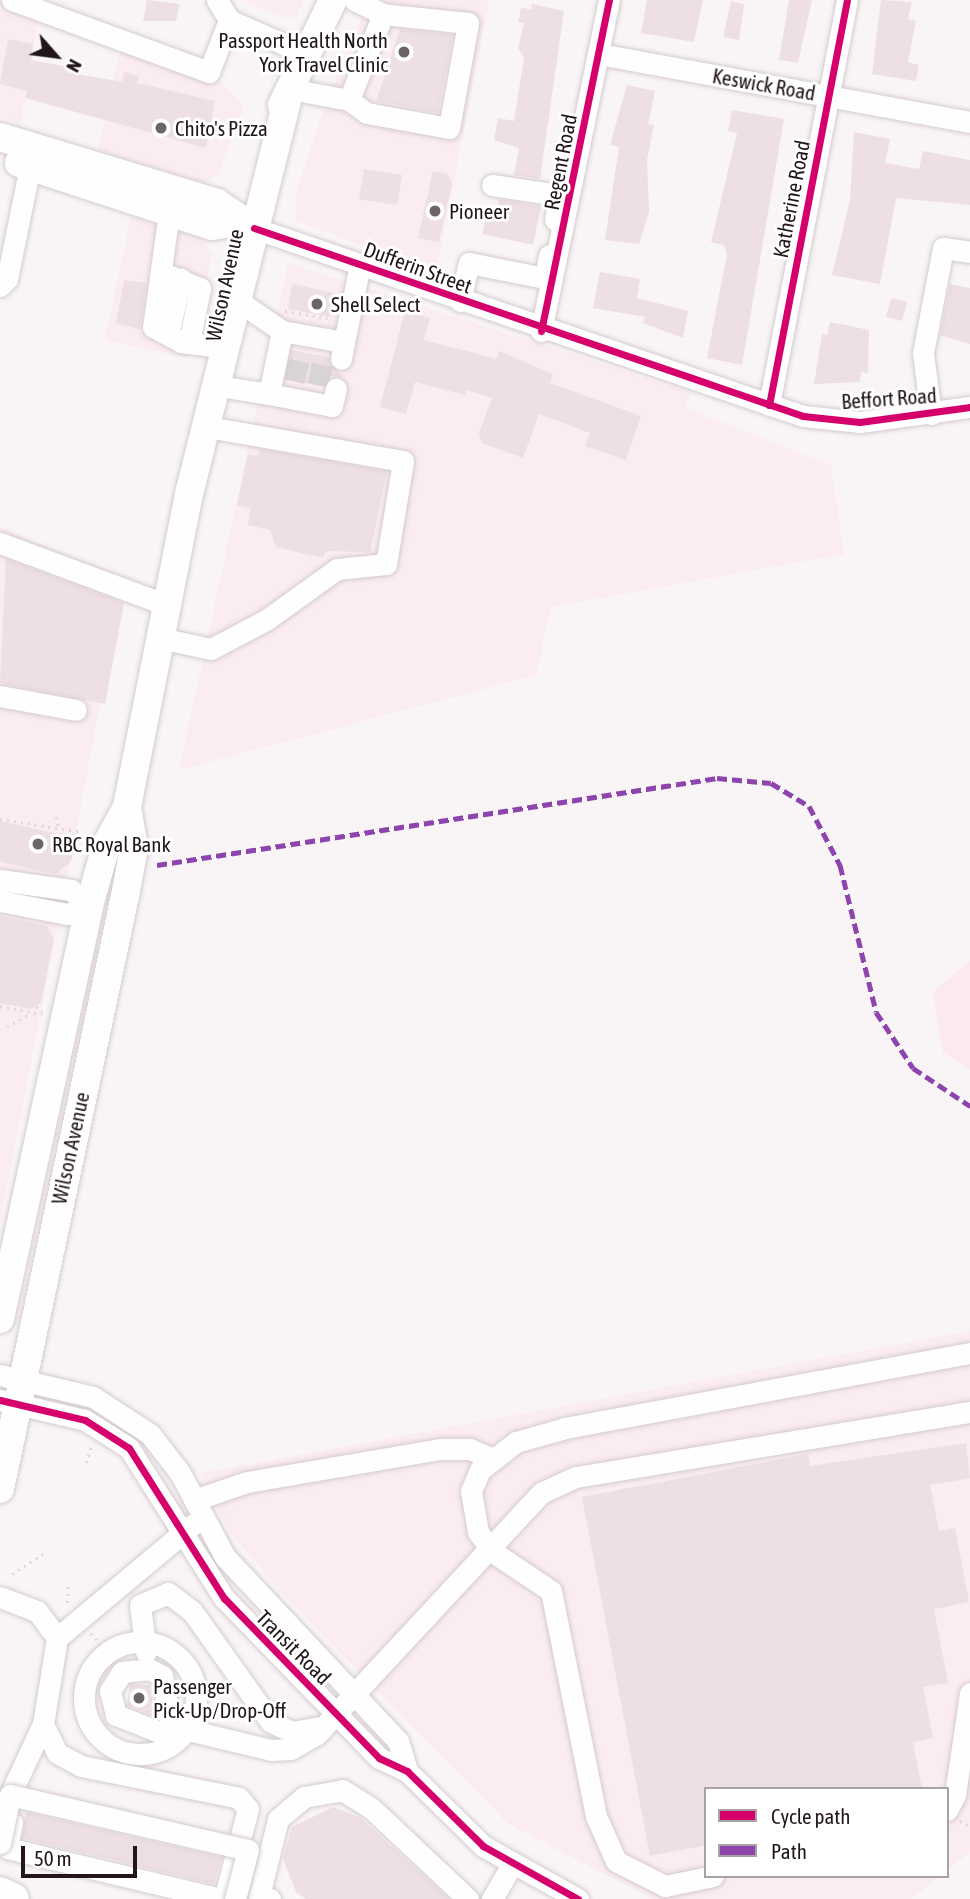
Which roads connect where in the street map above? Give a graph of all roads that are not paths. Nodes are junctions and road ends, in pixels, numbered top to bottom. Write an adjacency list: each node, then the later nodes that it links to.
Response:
1 (12, 0): 8 (street)
2 (217, 0): 8 (street)
3 (333, 0): 9 (main road, Wilson Avenue)
4 (354, 0): 7 (street)
5 (609, 0): 10 (street, Regent Road)
6 (847, 0): 12 (street, Katherine Road)
7 (383, 14): 13 (street); 13 (street)
8 (229, 20): 9 (street)
9 (306, 54): 11 (main road, Wilson Avenue)
10 (599, 54): 12 (street, Keswick Road); 19 (street, Regent Road)
11 (290, 89): 13 (street); 21 (main road, Wilson Avenue)
12 (829, 95): 14 (street, Keswick Road); 35 (street, Katherine Road)
13 (349, 100)
14 (970, 122)
15 (0, 137): 21 (main road, Dufferin Street)
16 (0, 157): 17 (main road, Dufferin Street)
17 (30, 166): 20 (main road, Dufferin Street); 26 (street)
18 (492, 185): 19 (street)
19 (565, 196): 22 (street, Regent Road)
20 (169, 212): 21 (main road, Dufferin Street); 25 (street)
21 (245, 225): 24 (street, Dufferin Street); 27 (main road, Wilson Avenue); 31 (main road, Wilson Avenue)
22 (554, 252): 28 (street); 30 (street, Regent Road)
23 (970, 252): 37 (street)
24 (360, 265): 28 (street, Dufferin Street); 29 (street)
25 (173, 276): 31 (street); 31 (street)
26 (0, 286)
27 (237, 300): 29 (street); 32 (main road, Wilson Avenue)
28 (460, 301): 30 (street, Dufferin Street)
29 (281, 320): 34 (street)
30 (541, 331): 35 (street, Dufferin Street)
31 (200, 344): 39 (main road, Wilson Avenue)
32 (219, 386): 34 (street); 38 (main road, Wilson Avenue)
33 (323, 392): 34 (street)
34 (269, 394)
35 (769, 405): 37 (street, Beffort Road)
36 (970, 407): 37 (street, Beffort Road)
37 (931, 414)
38 (209, 427): 39 (main road, Wilson Avenue); 42 (street)
39 (190, 490): 41 (main road, Wilson Avenue)
40 (0, 543): 41 (street)
41 (167, 605): 42 (main road, Wilson Avenue)
42 (160, 638): 45 (main road, Wilson Avenue)
43 (0, 696): 44 (street)
44 (76, 710)
45 (127, 807): 48 (main road, Wilson Avenue); 49 (main road, Wilson Avenue)
46 (0, 880): 48 (street)
47 (0, 901): 48 (street)
48 (89, 906): 49 (main road); 50 (main road, Wilson Avenue)
49 (122, 912): 52 (main road, Wilson Avenue)
50 (0, 1319)
51 (970, 1353): 54 (street)
52 (9, 1389): 55 (main road, Wilson Avenue); 56 (street, Transit Road); 57 (street, Transit Road)
53 (970, 1412): 58 (street)
54 (490, 1458): 56 (street); 58 (street)
55 (0, 1489)
56 (197, 1508): 57 (street); 64 (street, Transit Road)
57 (183, 1535): 60 (street); 65 (street, Transit Road)
58 (493, 1552): 64 (street); 76 (street)
59 (0, 1597): 60 (street)
60 (57, 1638): 66 (street)
61 (143, 1641): 62 (street); 65 (street); 67 (street); 67 (street)
62 (149, 1669): 67 (street); 67 (street)
63 (970, 1693): 68 (street)
64 (353, 1695): 65 (street); 69 (street, Transit Road)
65 (327, 1720): 67 (street); 69 (street, Transit Road)
66 (43, 1724): 70 (street); 73 (street)
67 (182, 1734)
68 (965, 1765): 71 (street)
69 (407, 1771): 75 (street, Transit Road)
70 (10, 1795): 72 (street, bridge); 81 (street, bridge)
71 (949, 1805)
72 (0, 1843)
73 (239, 1844): 80 (street); 80 (street)
74 (0, 1853): 79 (street)
75 (512, 1866): 84 (street); 85 (street, Transit Road)
76 (704, 1878)
77 (0, 1893): 78 (highway)
78 (13, 1899)
79 (194, 1899)
80 (223, 1899)
81 (235, 1899)
82 (270, 1899): 83 (street)
83 (468, 1899)
84 (492, 1899)
85 (578, 1899)

